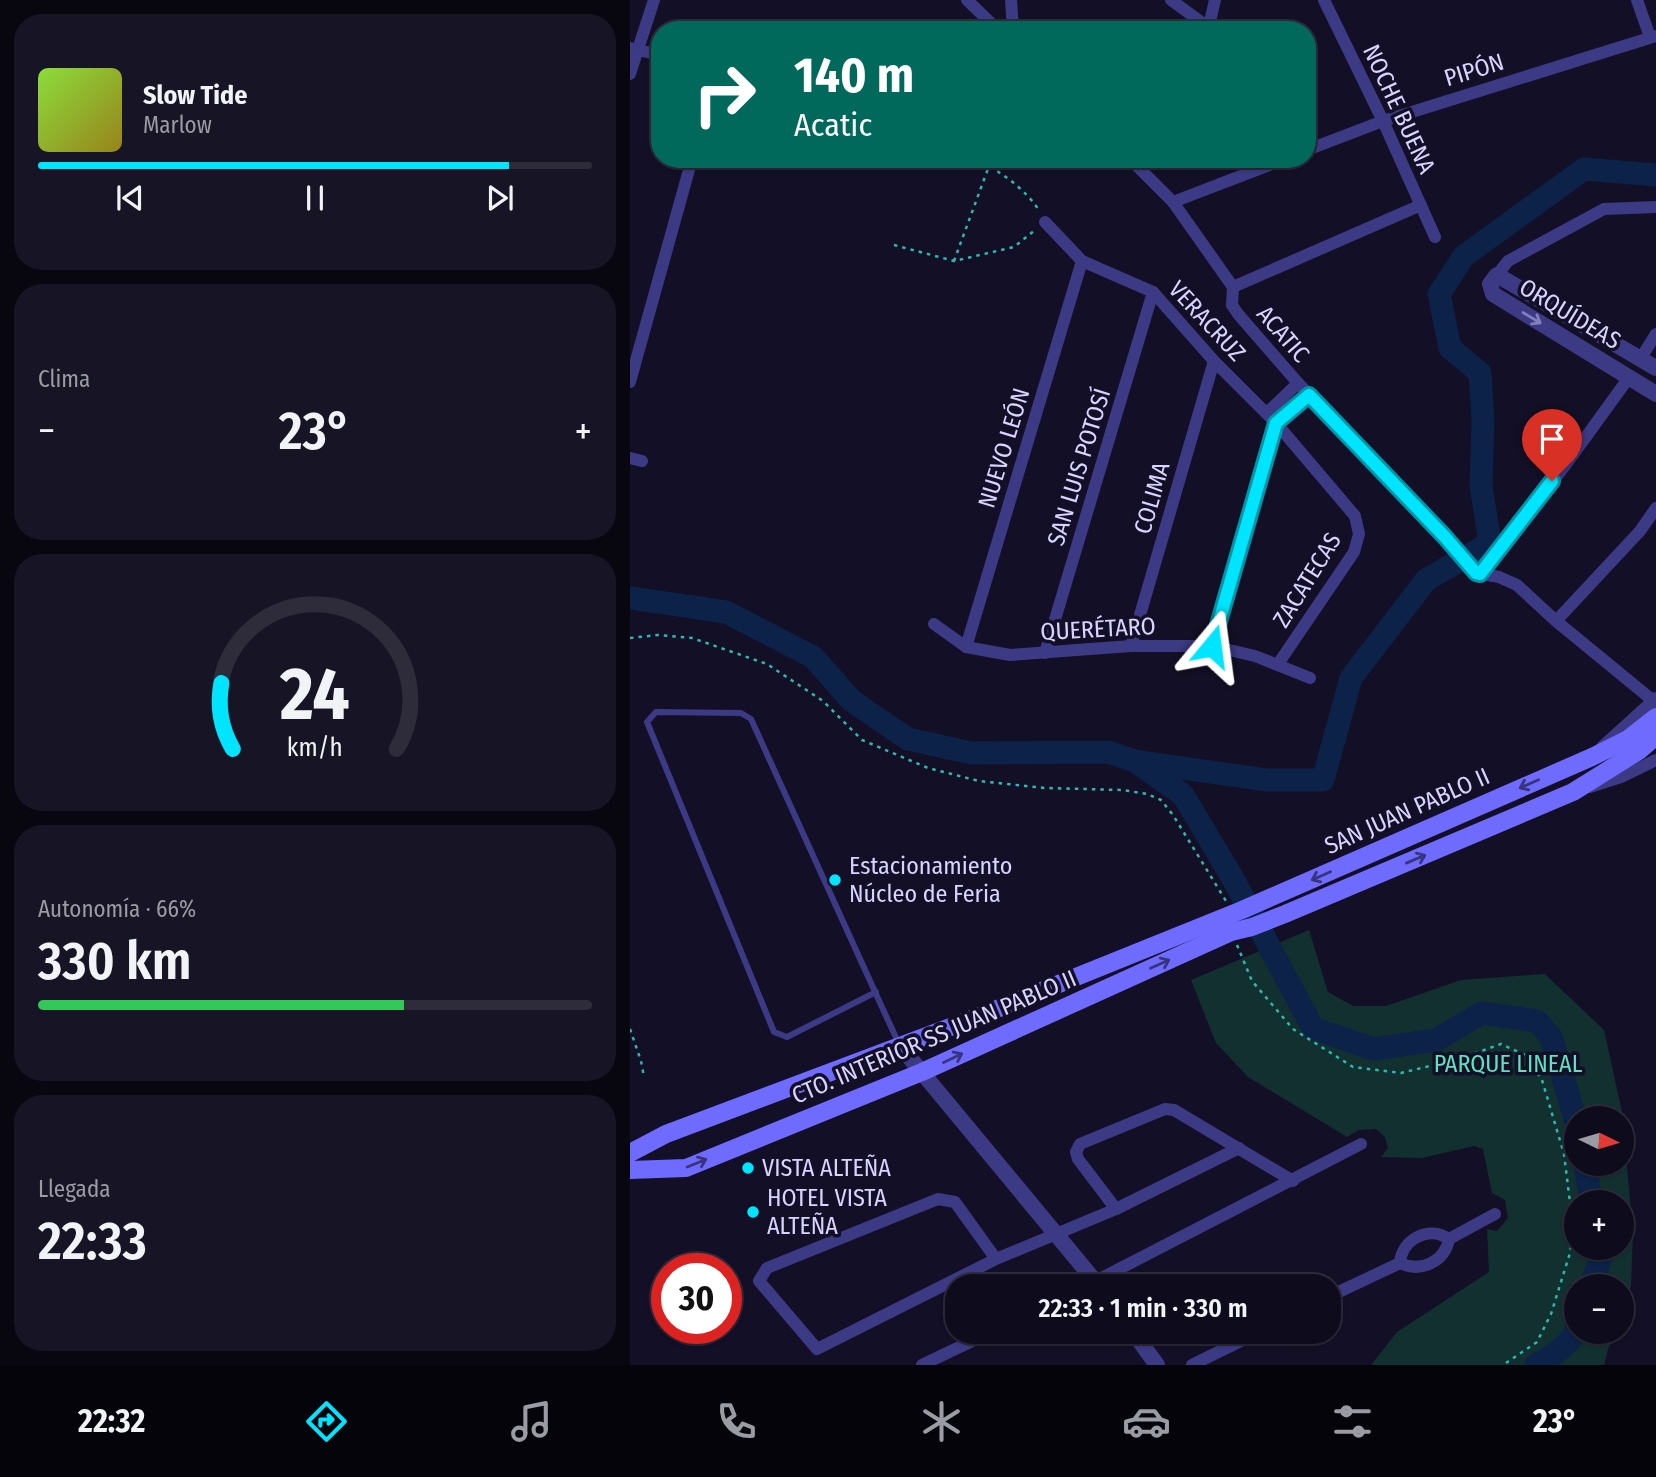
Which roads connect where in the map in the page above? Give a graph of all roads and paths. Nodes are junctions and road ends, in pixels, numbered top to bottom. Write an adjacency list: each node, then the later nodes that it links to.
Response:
1 (654, 0): 13 (street)
2 (967, 0): 8 (street)
3 (1011, 0): 9 (street)
4 (1171, 0): 10 (street)
5 (1215, 0): 11 (street)
6 (1324, 0): 16 (street, NOCHE BUENA)
7 (1637, 0): 12 (street)
8 (989, 21)
9 (1012, 21)
10 (1201, 21)
11 (1212, 21)
12 (1653, 36): 16 (street, PIPÓN)
13 (634, 48): 14 (street); 15 (street)
14 (651, 53)
15 (630, 74)
16 (1383, 121): 17 (street, PIPÓN); 24 (street, NOCHE BUENA)
17 (1316, 147)
18 (689, 168): 39 (street)
19 (988, 168): 29 (path)
20 (992, 168): 26 (path)
21 (1139, 168): 23 (street, ACATIC)
22 (1262, 168): 23 (street)
23 (1173, 202): 32 (street, ACATIC)
24 (1421, 205): 27 (street, NOCHE BUENA); 32 (street)
25 (1656, 207): 31 (street)
26 (1045, 222): 29 (path); 30 (street, VERACRUZ)
27 (1435, 237)
28 (894, 245): 29 (path)
29 (954, 261)
30 (1082, 261): 33 (street, VERACRUZ); 53 (street, NUEVO LEÓN)
31 (1497, 275): 35 (street, ORQUÍDEAS); 38 (street, ORQUÍDEAS, one-way to 38)
32 (1233, 287): 40 (street, ACATIC)
33 (1153, 292): 36 (street, VERACRUZ); 54 (street, SAN LUIS POTOSÍ)
34 (1656, 334): 35 (street)
35 (1641, 358): 37 (street, ORQUÍDEAS)
36 (1214, 361): 43 (street, VERACRUZ); 51 (street, COLIMA)
37 (1656, 368)
38 (1630, 376): 41 (street, ORQUÍDEAS); 47 (street)
39 (630, 382)
40 (1298, 383): 42 (street, ACATIC); 43 (street)
41 (1656, 394)
42 (1309, 395): 44 (street); 47 (street, ACATIC)
43 (1267, 413): 44 (street, VERACRUZ)
44 (1276, 423): 46 (street, VERACRUZ); 52 (street)
45 (1656, 508): 48 (street)
46 (1355, 516): 55 (street, ZACATECAS)
47 (1478, 573): 48 (street)
48 (1556, 621): 57 (street)
49 (934, 624): 53 (street, QUERÉTARO)
50 (630, 638): 63 (path)
51 (1131, 646): 52 (street, QUERÉTARO); 54 (street, QUERÉTARO)
52 (1212, 646): 55 (street, QUERÉTARO)
53 (966, 647): 54 (street, QUERÉTARO)
54 (1045, 653)
55 (1279, 664): 56 (street, QUERÉTARO)
56 (1310, 678)
57 (1655, 705): 63 (main road, SAN JUAN PABLO II, one-way to 63)
58 (1656, 736): 62 (main road, SAN JUAN PABLO II)
59 (1656, 752): 61 (street)
60 (1656, 760): 61 (street, SAN JUAN PABLO II)
61 (1607, 781): 62 (street, SAN JUAN PABLO II)
62 (1573, 792): 64 (main road, SAN JUAN PABLO II, one-way to 62)
63 (1238, 911): 68 (main road, CTO. INTERIOR SS JUAN PABLO II)
64 (1252, 927): 65 (main road, CTO. INTERIOR SS JUAN PABLO II)
65 (1231, 932): 69 (main road, CTO. INTERIOR SS JUAN PABLO II, one-way to 65); 91 (path)
66 (876, 992): 66 (lane); 68 (lane)
67 (630, 1028): 70 (path)
68 (900, 1046): 69 (street); 73 (main road, CTO. INTERIOR SS JUAN PABLO II)
69 (922, 1072): 74 (main road, CTO. INTERIOR SS JUAN PABLO II, one-way to 69); 78 (street)
70 (644, 1077)
71 (1361, 1144): 75 (street)
72 (1239, 1148): 75 (street); 76 (street); 76 (street)
73 (630, 1153)
74 (630, 1170)
75 (1293, 1181): 83 (street)
76 (1116, 1209): 78 (street)
77 (1495, 1214): 79 (street)
78 (1058, 1235): 80 (street); 82 (street)
79 (1449, 1239): 81 (street); 81 (street)
80 (996, 1259): 80 (street)
81 (1400, 1263): 84 (street)
82 (1086, 1274)
83 (1115, 1274)
84 (1341, 1291)
85 (967, 1344): 88 (street)
86 (1142, 1344): 89 (street)
87 (1235, 1344): 90 (street)
88 (922, 1365)
89 (1157, 1365)
90 (1192, 1365)
91 (1503, 1365)

